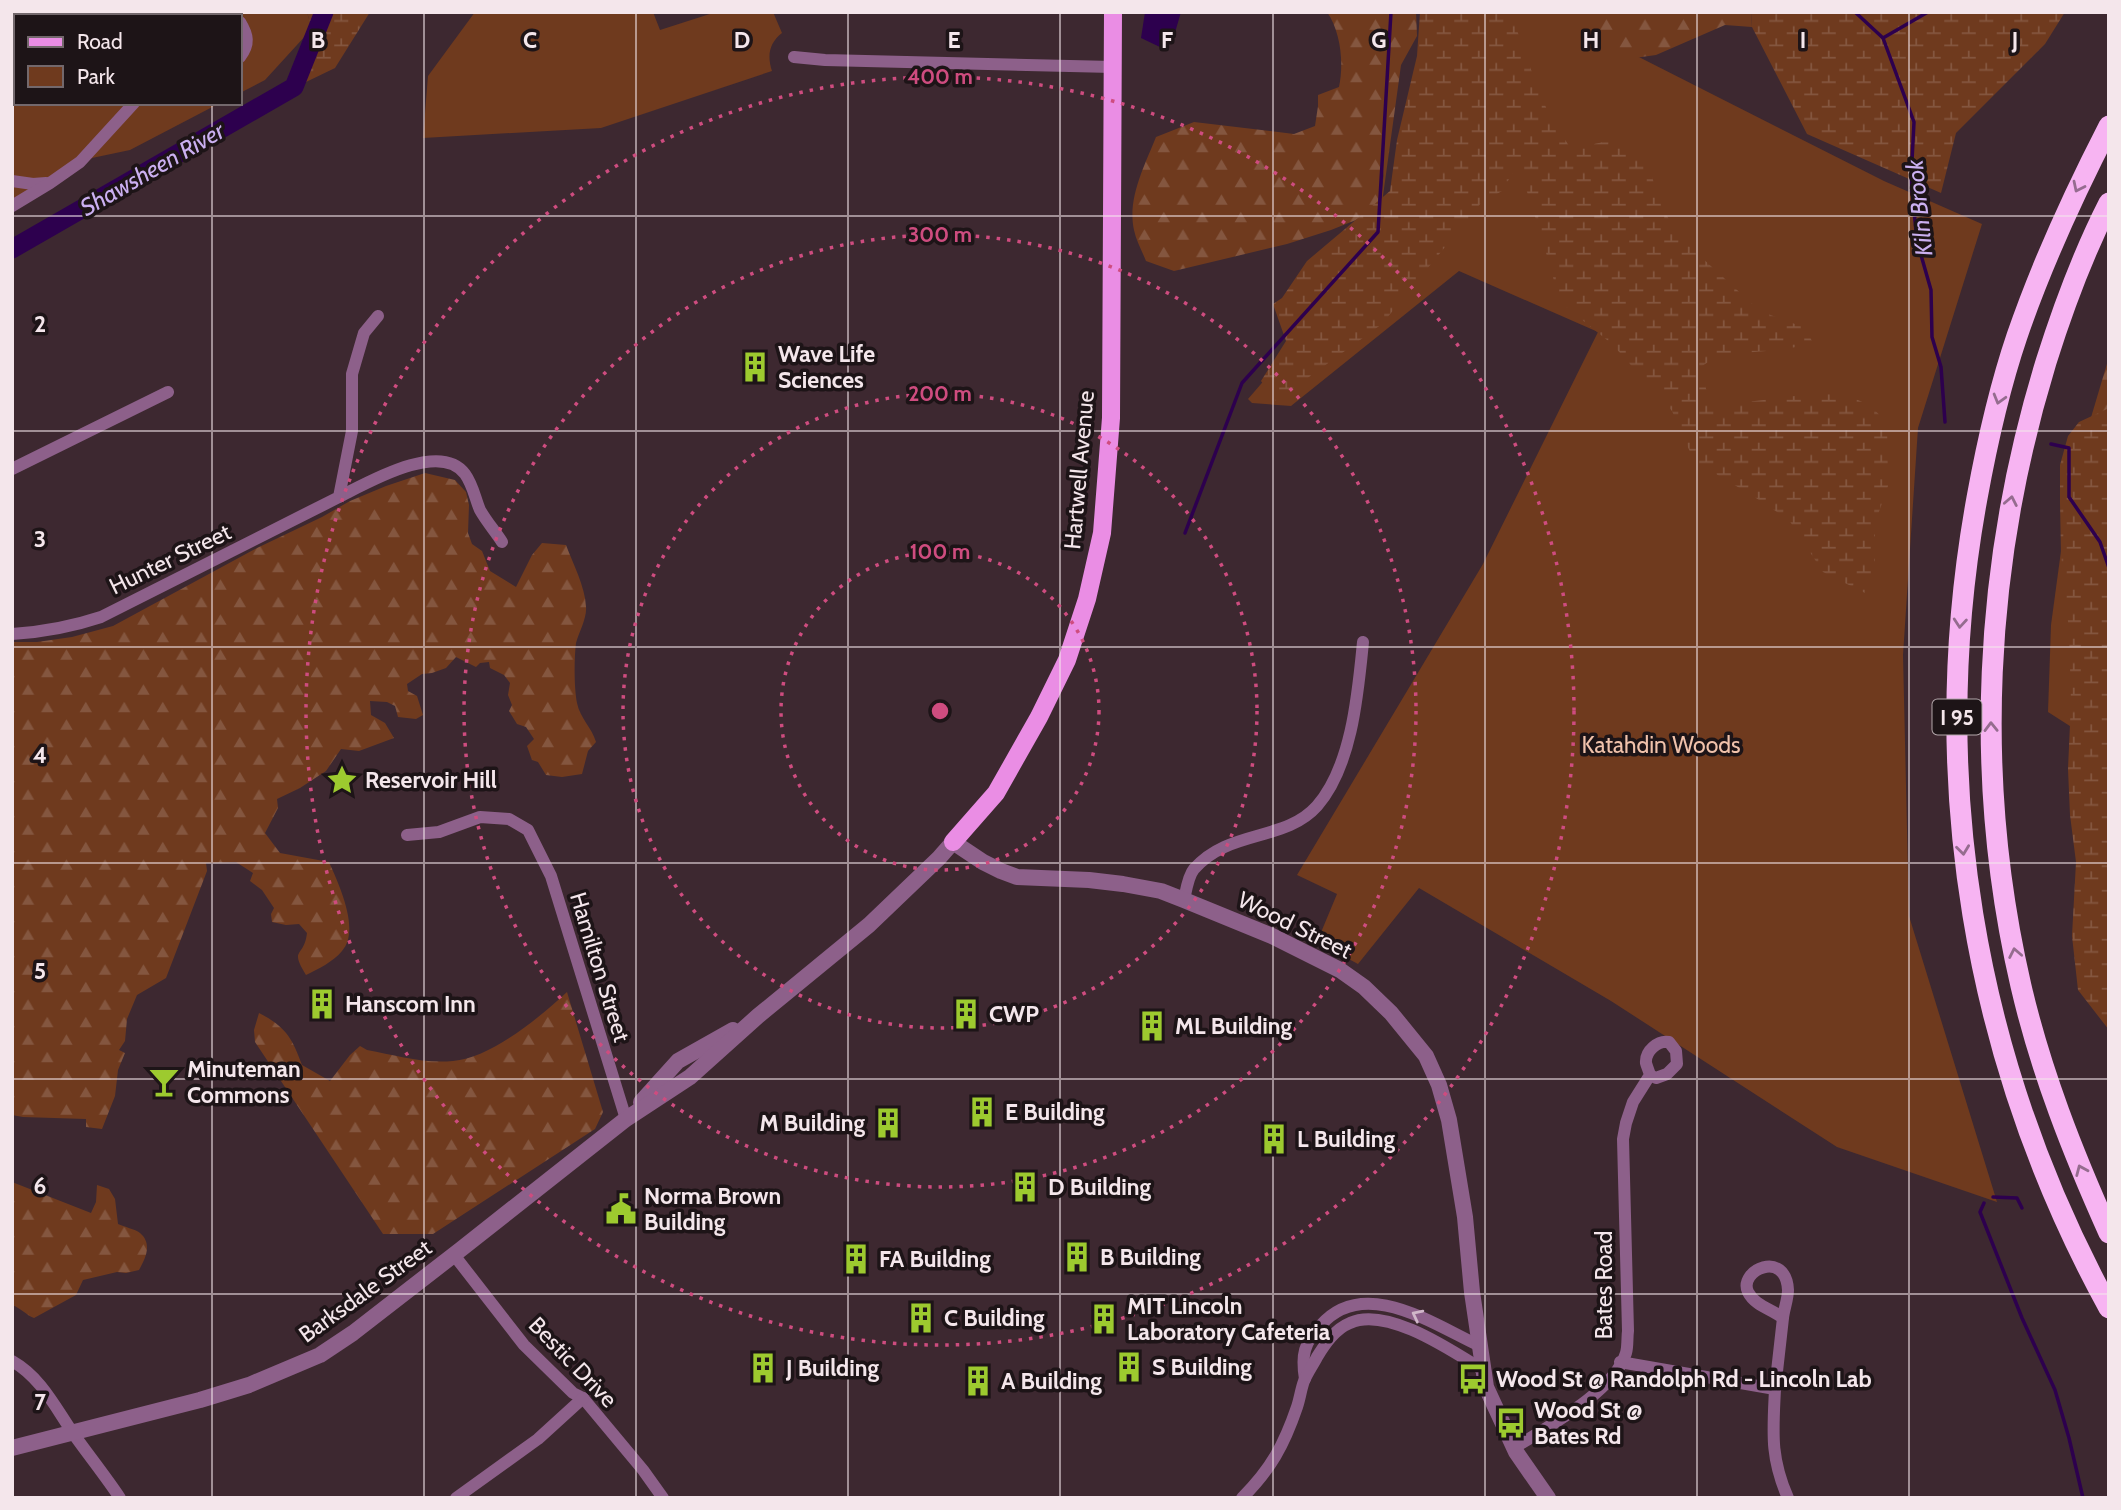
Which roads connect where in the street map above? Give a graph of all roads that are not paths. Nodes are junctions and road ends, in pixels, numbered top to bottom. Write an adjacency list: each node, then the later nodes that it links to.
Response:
1 (1113, 12): 5 (main road, Hartwell Avenue)
2 (242, 26): 3 (street)
3 (242, 54)
4 (794, 58): 5 (street)
5 (1113, 67): 20 (main road, Hartwell Avenue)
6 (132, 105): 9 (street)
7 (2109, 126): 29 (highway, I 95, one-way to 29)
8 (12, 181): 9 (street)
9 (50, 183): 11 (street)
10 (2109, 203): 27 (highway, I 95, one-way to 10)
11 (12, 206)
12 (378, 316): 15 (street)
13 (168, 392): 14 (street)
14 (12, 469)
15 (340, 497): 16 (street, Hunter Street); 17 (street, Hunter Street)
16 (502, 542)
17 (12, 634)
18 (1363, 642): 21 (street)
19 (407, 835): 26 (street, Hamilton Street)
20 (953, 842): 21 (street, Wood Street); 22 (street, Hartwell Avenue)
21 (1184, 900): 31 (street, Wood Street)
22 (758, 1016): 23 (street, Hartwell Avenue); 25 (street, Hartwell Avenue)
23 (678, 1061): 26 (street, Barksdale Street)
24 (1650, 1074): 33 (street, Bates Road)
25 (690, 1077): 26 (street, Barksdale Street)
26 (626, 1119): 28 (street, Barksdale Street)
27 (2109, 1233)
28 (454, 1255): 37 (street, Bestic Drive); 38 (street, Barksdale Street)
29 (2109, 1308)
30 (1783, 1318): 36 (street)
31 (1478, 1345): 34 (street, Wood Street); 35 (street, one-way to 35)
32 (12, 1361): 38 (street)
33 (1620, 1362): 36 (street); 40 (street, Bates Road)
34 (1483, 1370): 35 (street); 40 (street, Wood Street)
35 (1305, 1379): 44 (street)
36 (1775, 1389): 46 (street)
37 (583, 1398): 42 (street); 43 (street, Bestic Drive)
38 (73, 1432): 39 (street, Barksdale Street); 41 (street)
39 (12, 1448)
40 (1514, 1448): 45 (street, Wood Street)
41 (120, 1498)
42 (456, 1498)
43 (663, 1498)
44 (1242, 1498)
45 (1548, 1498)
46 (1788, 1498)

